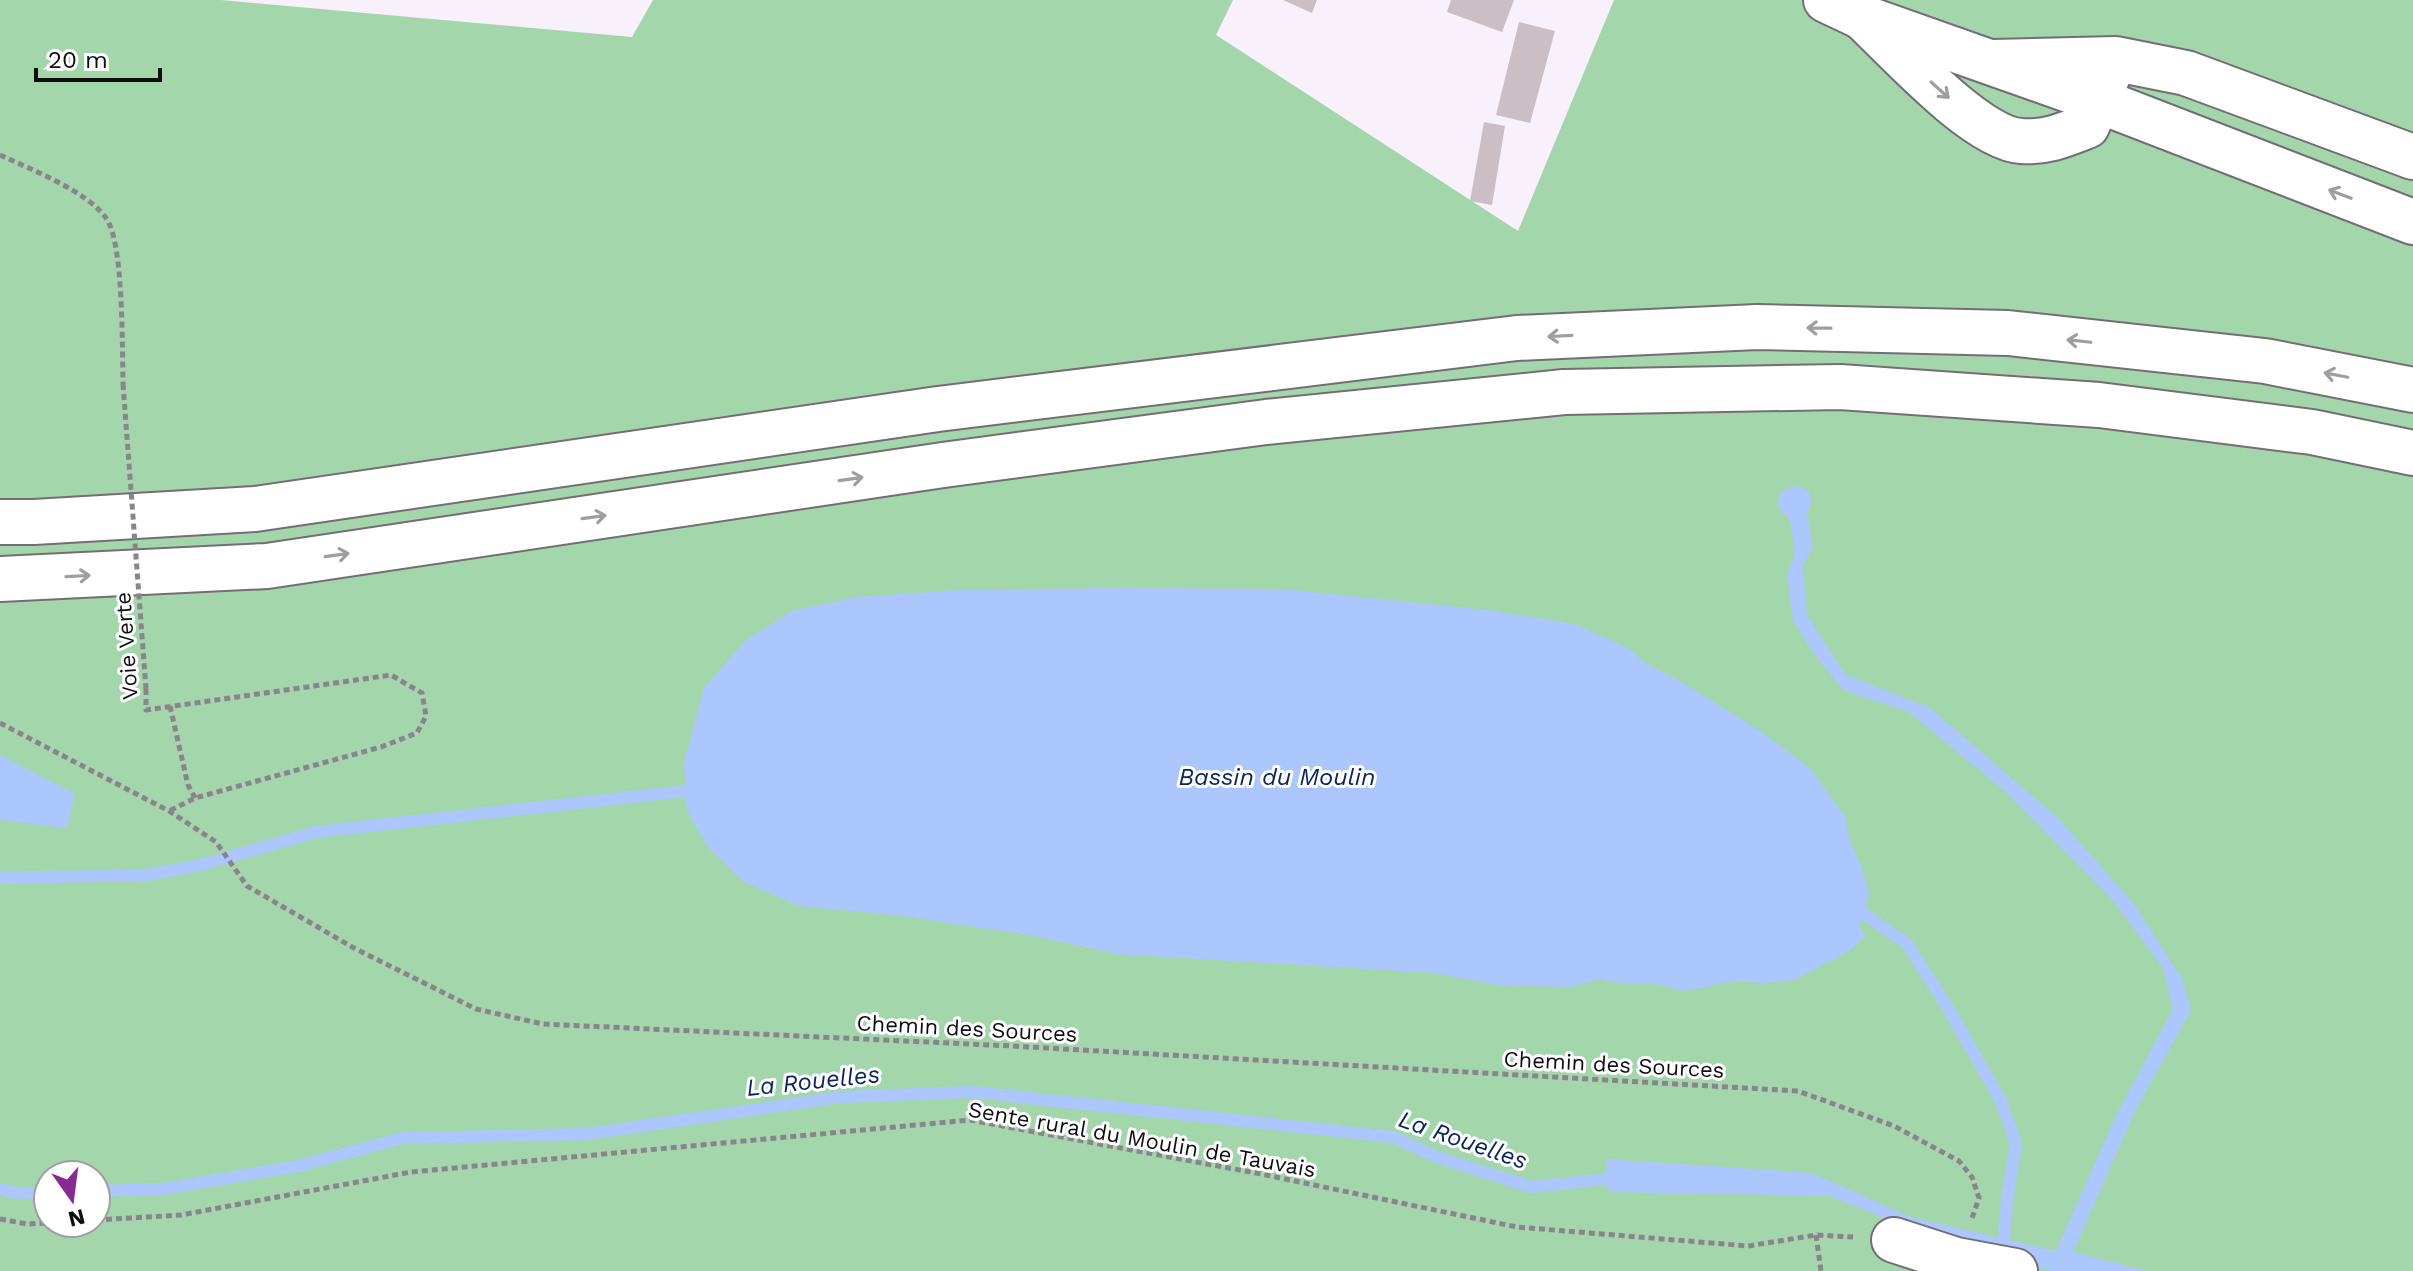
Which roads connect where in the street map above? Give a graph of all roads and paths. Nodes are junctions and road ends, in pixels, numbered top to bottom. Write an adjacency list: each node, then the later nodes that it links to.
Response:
1 (1844, 9): 3 (main road); 4 (main road, one-way to 4)
2 (2116, 59): 3 (main road); 4 (main road); 6 (main road)
3 (1990, 62): 4 (main road)
4 (2097, 100): 7 (main road, one-way to 4)
5 (0, 155): 12 (path, Voie Verte, bridge)
6 (2413, 157)
7 (2413, 222)
8 (2413, 390): 10 (main road, one-way to 10)
9 (2413, 453): 11 (main road, one-way to 9)
10 (0, 522)
11 (0, 579)
12 (170, 706): 14 (path); 14 (path, Voie Verte)
13 (0, 723): 15 (path, Chemin des Sources)
14 (195, 798): 15 (path, Voie Verte)
15 (169, 811): 16 (path, Chemin des Sources)
16 (1979, 1198)
17 (0, 1219): 19 (path)
18 (112, 1219): 20 (path, Sente rural du Moulin de Tauvais)
19 (32, 1224)
20 (1816, 1235): 21 (path, Sente rural du Moulin de Tauvais); 22 (path)
21 (1894, 1240): 23 (main road)
22 (1821, 1271)
23 (2015, 1271)

